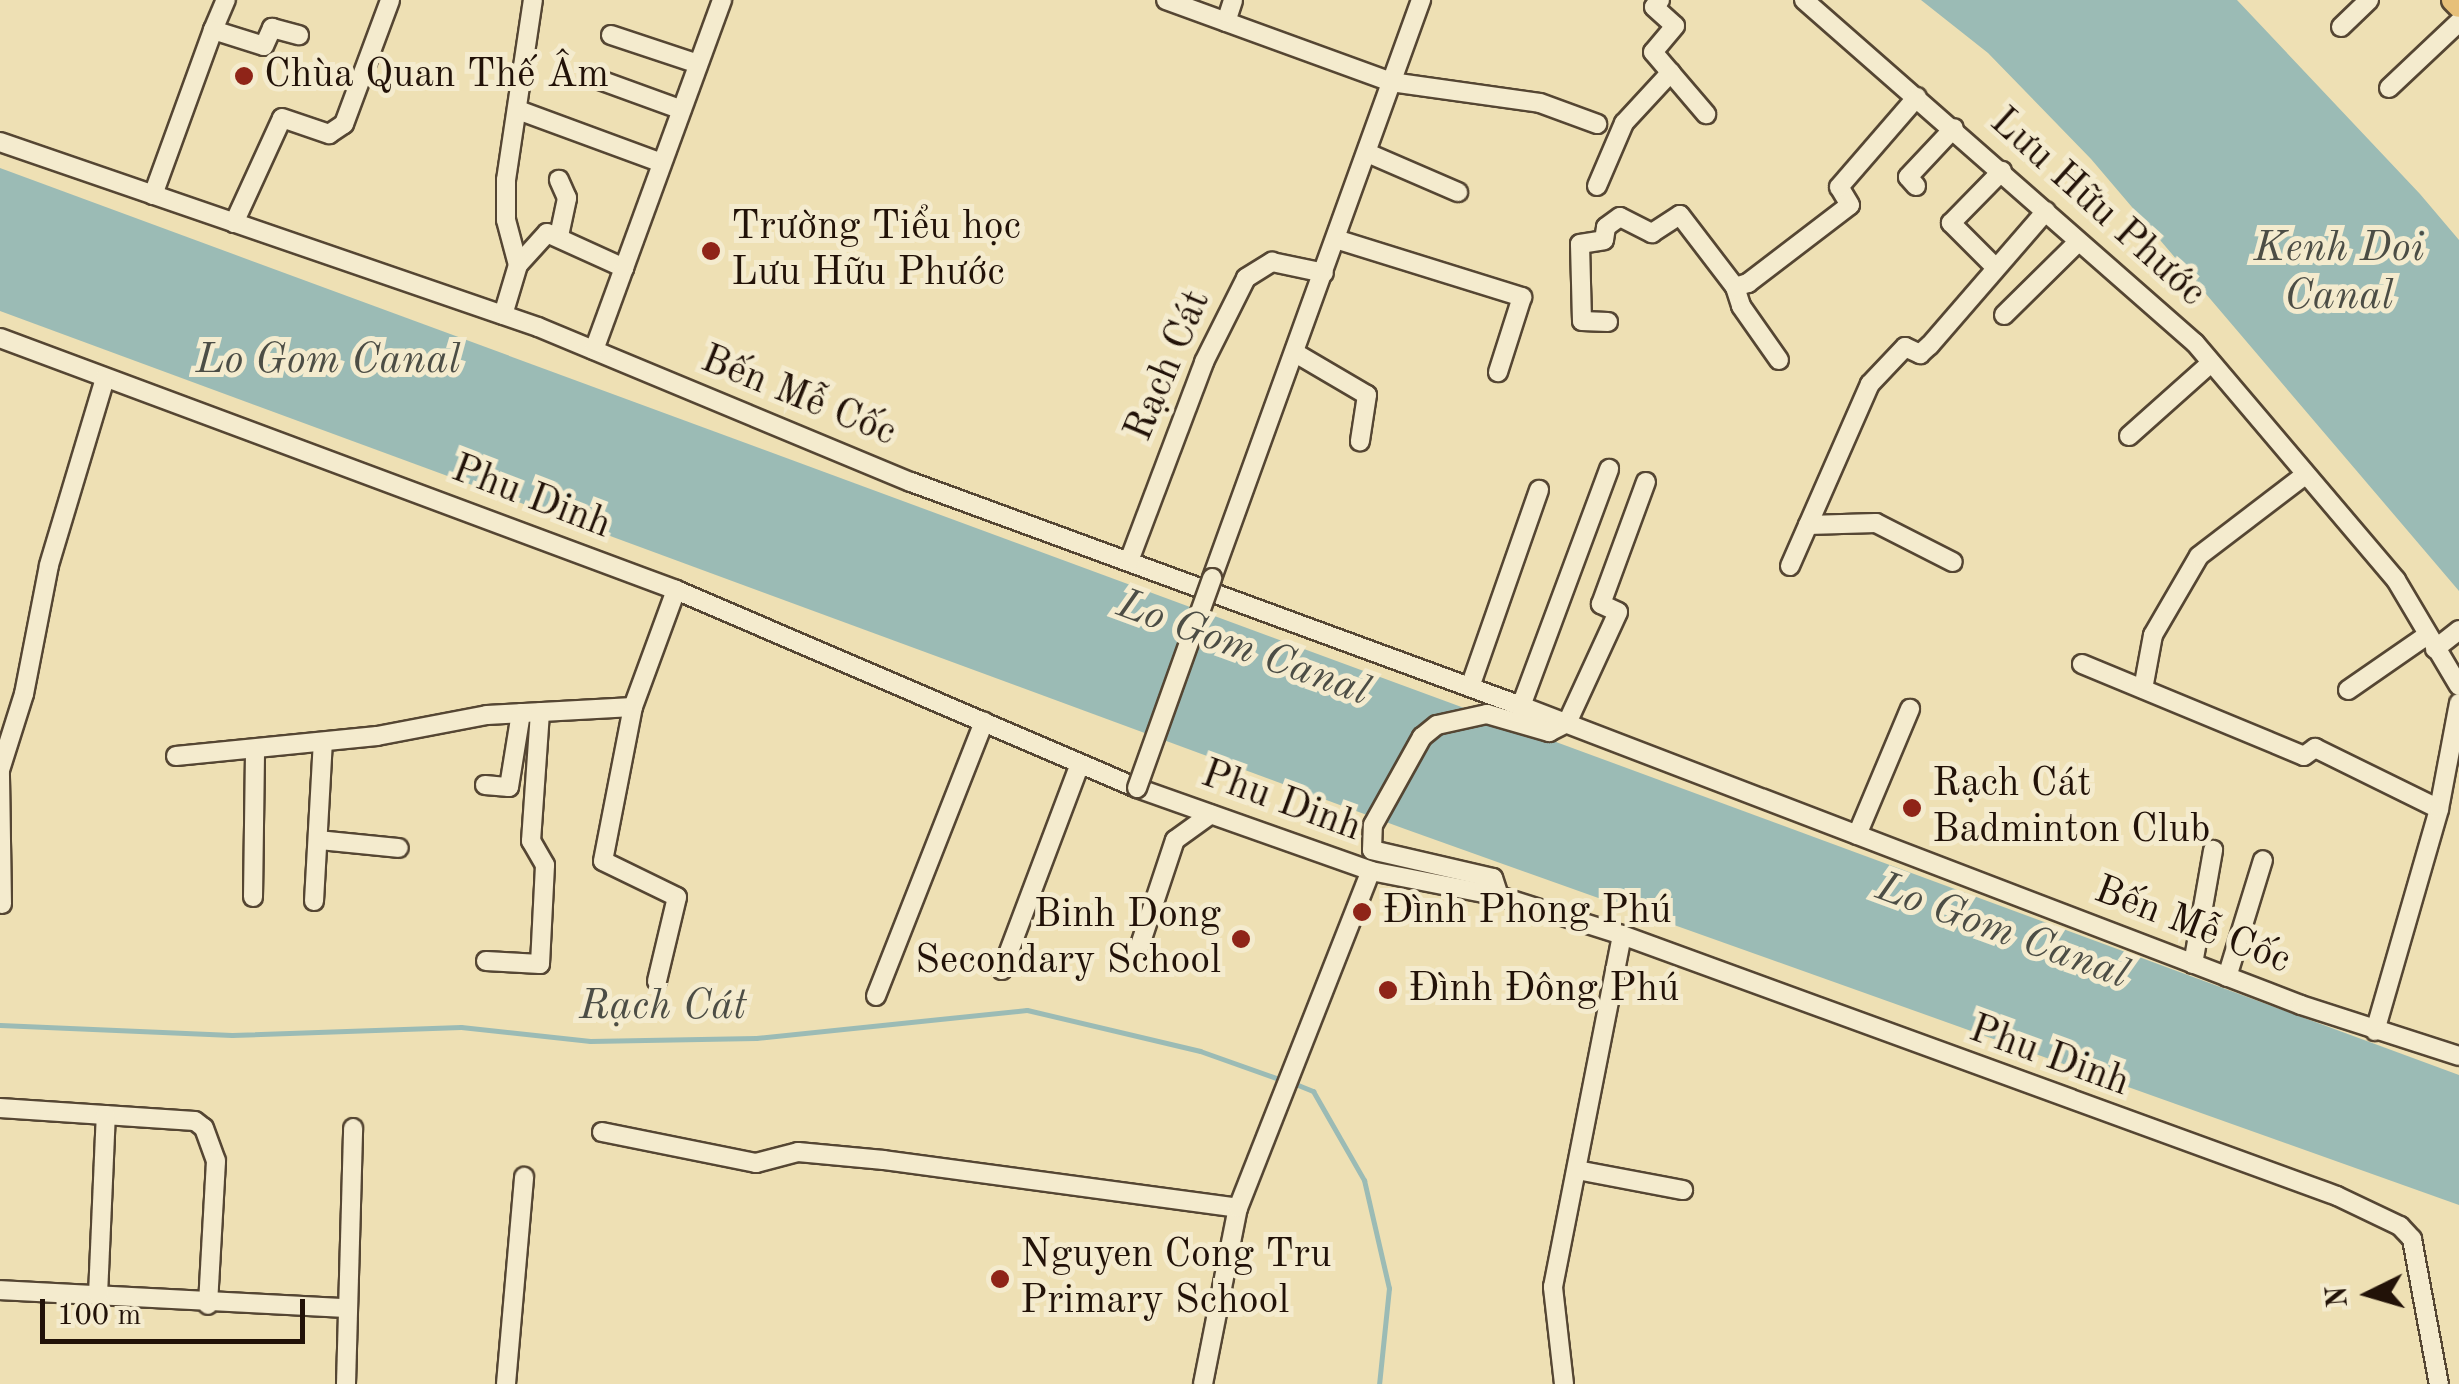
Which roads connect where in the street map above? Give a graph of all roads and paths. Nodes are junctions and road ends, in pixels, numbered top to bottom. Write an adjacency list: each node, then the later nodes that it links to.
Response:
1 (226, 0): 16 (street)
2 (390, 0): 40 (street)
3 (532, 0): 25 (street)
4 (722, 0): 19 (street)
5 (1166, 0): 13 (street)
6 (1234, 0): 13 (street)
7 (1421, 0): 22 (street)
8 (1660, 0): 20 (street)
9 (1804, 0): 24 (street, Lưu Hữu Phước)
10 (2369, 0): 15 (street)
11 (2453, 0): 12 (main road)
12 (2459, 6)
13 (1226, 22): 22 (street)
14 (2459, 22): 23 (street)
15 (2341, 28)
16 (213, 30): 17 (street); 38 (street)
17 (299, 35)
18 (612, 35): 19 (street)
19 (698, 64): 26 (street)
20 (1670, 72): 27 (street); 35 (street)
21 (597, 79): 26 (street)
22 (1391, 82): 28 (street); 31 (street)
23 (2389, 88)
24 (1917, 96): 29 (street, Lưu Hữu Phước); 48 (street)
25 (518, 110): 32 (street); 44 (street)
26 (682, 110): 32 (street)
27 (1706, 114)
28 (1598, 124)
29 (1954, 128): 33 (street, Lưu Hữu Phước); 36 (street)
30 (0, 142): 38 (street, Bến Mễ Cốc)
31 (1370, 154): 37 (street); 42 (street)
32 (662, 164): 45 (street)
33 (2002, 170): 39 (street, Lưu Hữu Phước); 46 (street)
34 (560, 180): 41 (street)
35 (1597, 186)
36 (1916, 186)
37 (1458, 192)
38 (153, 195): 40 (street, Bến Mễ Cốc)
39 (2046, 212): 43 (street, Lưu Hữu Phước); 46 (street)
40 (234, 223): 50 (street, Bến Mễ Cốc)
41 (559, 236): 44 (street); 45 (street)
42 (1339, 240): 47 (street); 57 (street)
43 (2078, 242): 49 (street); 56 (street, Lưu Hữu Phước)
44 (518, 264): 50 (street)
45 (624, 268): 53 (street)
46 (1996, 268): 65 (street)
47 (1324, 273): 54 (street); 66 (street, Rạch Cát)
48 (1735, 287): 51 (street); 55 (street)
49 (2004, 315)
50 (503, 316): 53 (street, Bến Mễ Cốc)
51 (1608, 322)
52 (0, 338): 58 (street, Phu Dinh)
53 (594, 350): 66 (street, Bến Mễ Cốc)
54 (1297, 354): 60 (street); 90 (street, bridge)
55 (1779, 360)
56 (2211, 363): 59 (street); 62 (street, Lưu Hữu Phước)
57 (1498, 372)
58 (104, 378): 69 (street, Phu Dinh); 102 (street)
59 (2130, 436)
60 (1360, 441)
61 (1609, 469): 82 (street)
62 (2305, 475): 71 (street, Lưu Hữu Phước); 75 (street)
63 (1646, 482): 84 (street)
64 (1538, 490): 74 (street)
65 (1808, 525): 67 (street); 68 (street)
66 (1129, 561): 74 (street, Bến Mễ Cốc)
67 (1953, 562)
68 (1790, 566)
69 (676, 590): 78 (street); 83 (street, Phu Dinh)
70 (2459, 630): 71 (street)
71 (2430, 642): 73 (street, Lưu Hữu Phước); 76 (street)
72 (2082, 664): 75 (street)
73 (2459, 686)
74 (1470, 687): 82 (street, Bến Mễ Cốc)
75 (2143, 689): 91 (street)
76 (2348, 690)
77 (2459, 703): 91 (street)
78 (633, 706): 80 (street); 109 (street)
79 (1910, 709): 93 (street)
80 (540, 712): 81 (street); 105 (street)
81 (520, 713): 85 (street); 89 (street)
82 (1520, 714): 84 (street, Bến Mễ Cốc); 100 (street)
83 (984, 722): 88 (street, Phu Dinh); 110 (street)
84 (1567, 724): 93 (street, Bến Mễ Cốc)
85 (323, 742): 86 (street); 94 (street)
86 (255, 751): 87 (street); 99 (street)
87 (176, 756)
88 (1080, 764): 90 (street, Phu Dinh); 107 (street)
89 (485, 786)
90 (1137, 788): 92 (street, Phu Dinh)
91 (2440, 810): 111 (street)
92 (1211, 814): 98 (street, Phu Dinh); 104 (street)
93 (1857, 835): 106 (street, Bến Mễ Cốc)
94 (319, 840): 95 (street); 101 (street)
95 (399, 848)
96 (2214, 850): 106 (street)
97 (2263, 860): 108 (street)
98 (1371, 871): 100 (street, Phu Dinh); 120 (street)
99 (253, 896)
100 (1499, 896): 103 (street, Phu Dinh)
101 (314, 901)
102 (2, 904)
103 (1622, 934): 117 (street); 129 (street, Phu Dinh)
104 (1138, 951)
105 (486, 961)
106 (2193, 964): 108 (street, Bến Mễ Cốc)
107 (1002, 970)
108 (2226, 977): 111 (street, Bến Mễ Cốc)
109 (657, 982)
110 (876, 996)
111 (2375, 1031): 112 (street, Bến Mễ Cốc)
112 (2459, 1056)
113 (0, 1108): 114 (street)
114 (106, 1115): 122 (street); 123 (street)
115 (353, 1128): 124 (street)
116 (602, 1132): 120 (street)
117 (1576, 1170): 119 (street); 128 (street)
118 (524, 1177): 126 (street)
119 (1683, 1190)
120 (1238, 1208): 127 (street)
121 (0, 1290): 122 (street)
122 (98, 1295): 123 (street)
123 (208, 1305): 124 (street)
124 (347, 1308): 125 (street)
125 (346, 1384)
126 (506, 1384)
127 (1203, 1384)
128 (1564, 1384)
129 (2439, 1384)

